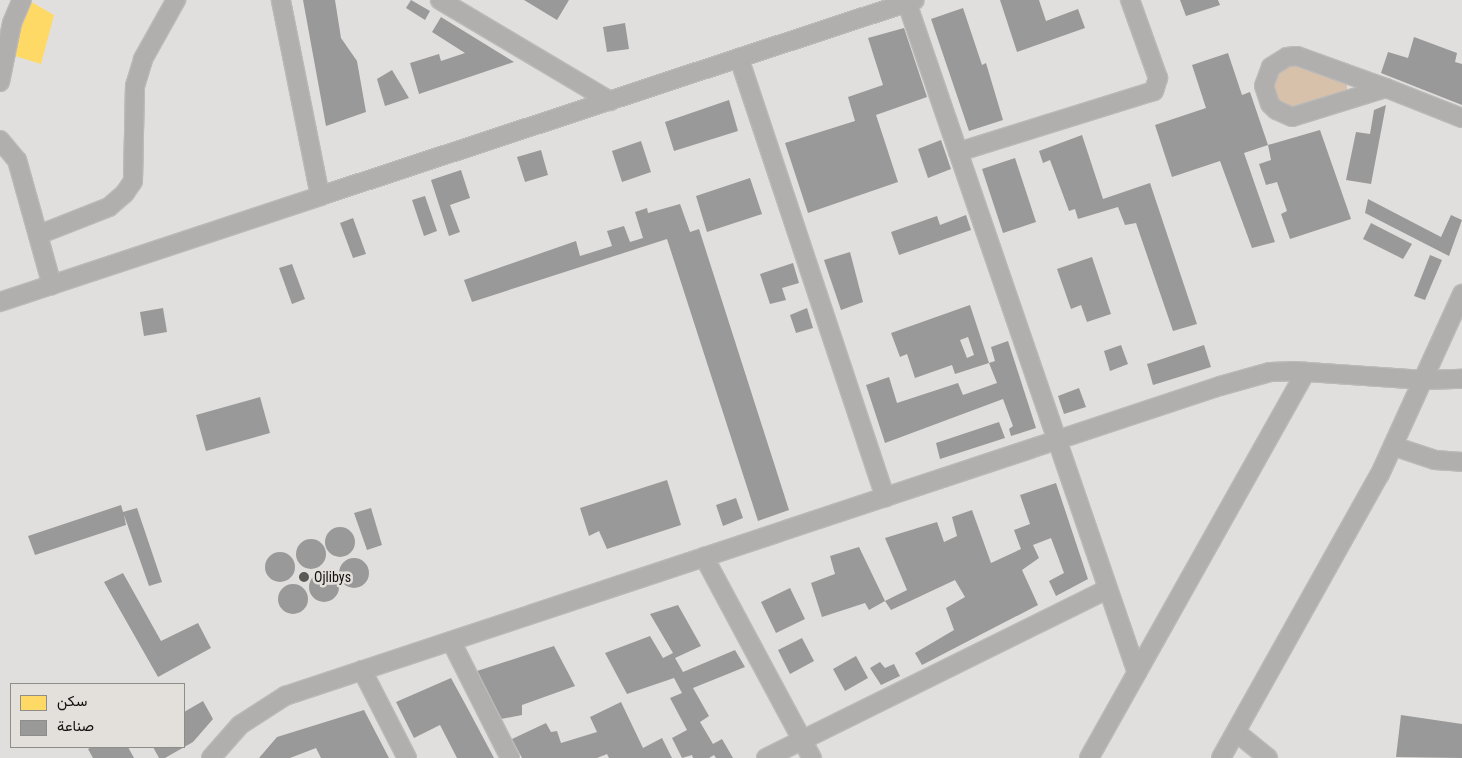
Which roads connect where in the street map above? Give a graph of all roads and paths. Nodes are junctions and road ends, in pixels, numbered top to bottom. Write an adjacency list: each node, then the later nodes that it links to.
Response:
1 (22, 0): 7 (street)
2 (176, 0): 16 (street)
3 (281, 0): 15 (street)
4 (440, 0): 11 (street)
5 (1130, 0): 14 (street)
6 (911, 1): 8 (street); 14 (street)
7 (6, 21): 9 (street)
8 (739, 58): 11 (street); 26 (street)
9 (1, 75)
10 (1386, 88): 10 (street); 12 (street)
11 (610, 100): 15 (street)
12 (1462, 118)
13 (0, 140): 16 (street)
14 (958, 152): 23 (street)
15 (320, 196): 17 (street)
16 (38, 235): 17 (street)
17 (52, 284): 19 (street)
18 (1462, 294): 22 (street)
19 (0, 302)
20 (1306, 372): 22 (street); 23 (street); 31 (street)
21 (1461, 377): 22 (street)
22 (1424, 380): 24 (street)
23 (1057, 440): 26 (street); 28 (street)
24 (1393, 446): 25 (street); 32 (street)
25 (1462, 462)
26 (885, 497): 27 (street)
27 (704, 557): 29 (street); 33 (street)
28 (1108, 590): 31 (street); 33 (street)
29 (450, 641): 30 (street); 36 (street)
30 (362, 670): 34 (street); 35 (street)
31 (1137, 673): 39 (street)
32 (1236, 732): 40 (street); 41 (street)
33 (802, 739): 37 (street); 38 (street)
34 (211, 758)
35 (407, 758)
36 (510, 758)
37 (766, 758)
38 (812, 758)
39 (1089, 758)
40 (1221, 758)
41 (1268, 758)

